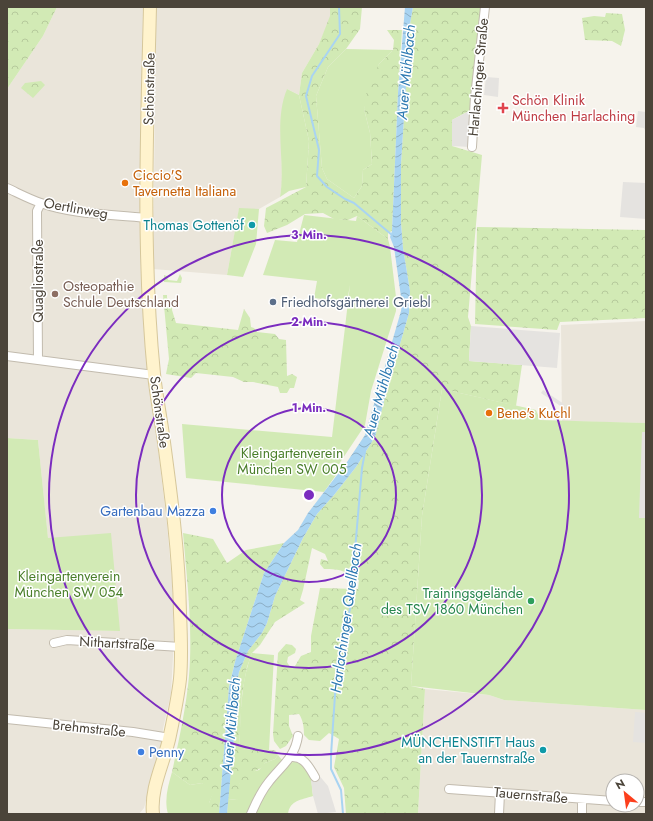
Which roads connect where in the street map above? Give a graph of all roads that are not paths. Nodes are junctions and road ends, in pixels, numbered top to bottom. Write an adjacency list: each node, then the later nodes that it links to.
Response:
1 (150, 7): 6 (street, Schönstraße)
2 (485, 7): 3 (street, Harlachinger Straße)
3 (472, 147)
4 (7, 188): 5 (street, Oertlinweg)
5 (41, 203): 6 (street, Oertlinweg); 8 (street, Quagliostraße)
6 (147, 218): 9 (street, Schönstraße)
7 (7, 356): 8 (street)
8 (38, 360): 9 (street)
9 (154, 375): 11 (street, Schönstraße)
10 (54, 643): 11 (street, Nithartstraße)
11 (181, 647): 14 (street, Schönstraße)
12 (7, 719): 14 (street, Brehmstraße)
13 (298, 736): 15 (street)
14 (170, 738): 21 (street, Schönstraße)
15 (291, 757): 16 (street); 22 (street)
16 (315, 777)
17 (449, 789): 18 (street, Tauernstraße)
18 (500, 793): 19 (street, Tauernstraße); 23 (street)
19 (582, 800): 20 (street, Tauernstraße); 24 (street)
20 (605, 801)
21 (153, 814)
22 (251, 814)
23 (499, 814)
24 (582, 814)

